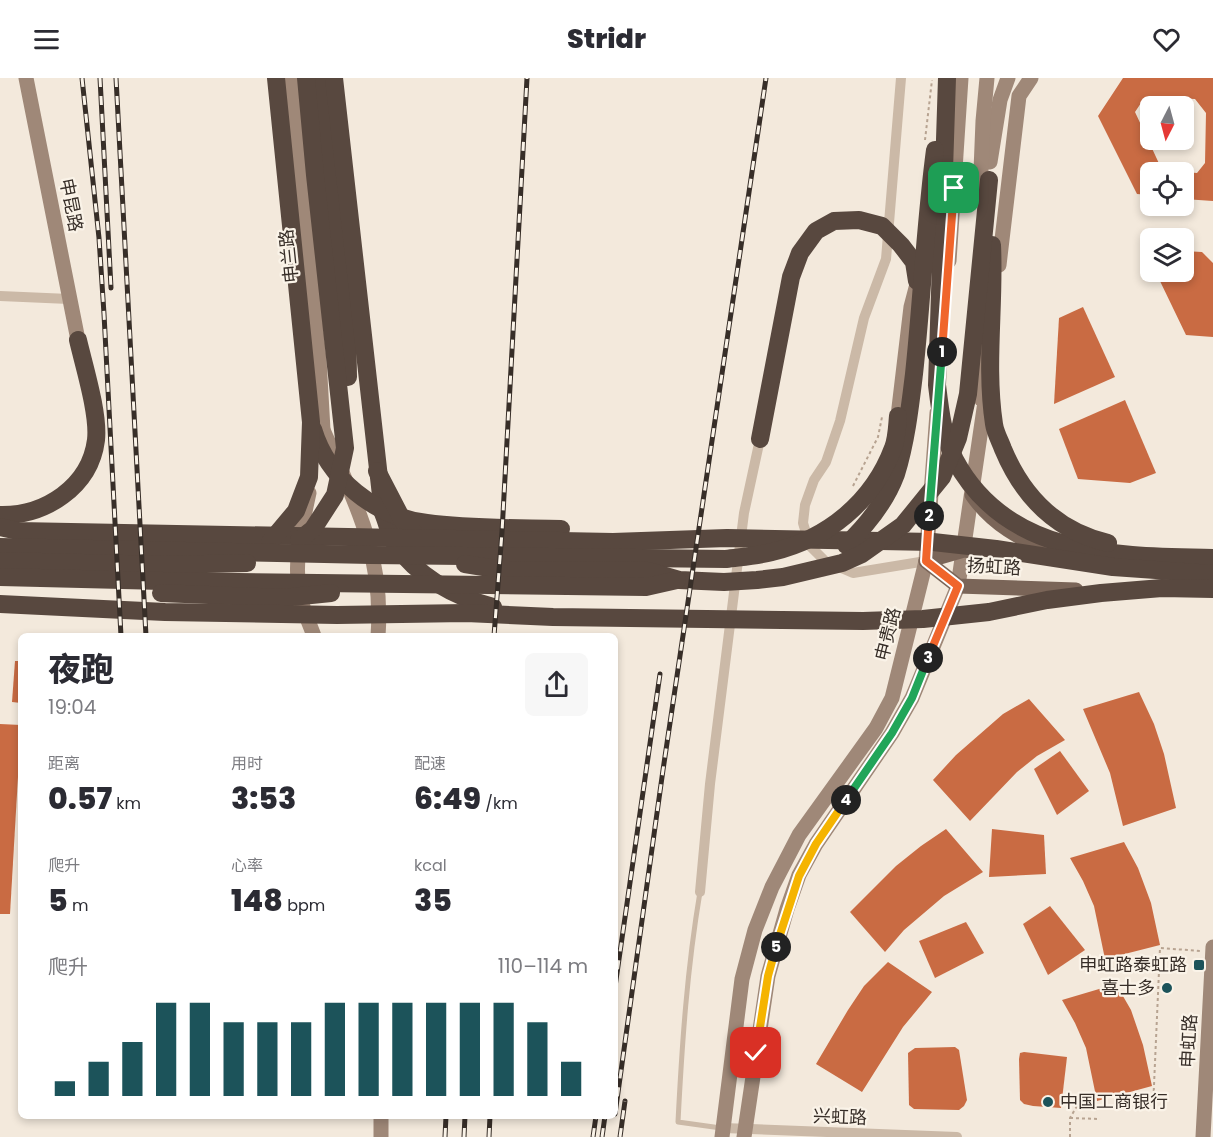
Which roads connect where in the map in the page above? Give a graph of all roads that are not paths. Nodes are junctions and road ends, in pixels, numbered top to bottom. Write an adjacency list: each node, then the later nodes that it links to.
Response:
1 (26, 78): 19 (main road, 申昆路)
2 (276, 78): 26 (highway)
3 (291, 78): 26 (main road, 申兰路)
4 (306, 78): 28 (highway)
5 (319, 78): 21 (highway)
6 (333, 78): 23 (highway)
7 (901, 78): 41 (street)
8 (946, 78): 20 (highway); 42 (highway)
9 (961, 78): 14 (main road, 申贵路)
10 (967, 78): 14 (main road, 申贵路)
11 (987, 78): 24 (main road)
12 (1008, 78): 15 (main road)
13 (1031, 78): 24 (main road)
14 (960, 100): 16 (main road, 申贵路); 17 (main road)
15 (988, 180): 42 (highway); 44 (highway)
16 (954, 188): 17 (main road); 41 (main road, 申贵路)
17 (935, 235): 25 (main road)
18 (0, 296): 19 (street)
19 (69, 299): 22 (main road, 申昆路)
20 (922, 306): 27 (highway); 44 (highway)
21 (347, 320): 23 (highway); 28 (highway)
22 (78, 340): 32 (highway)
23 (367, 388): 29 (highway)
24 (982, 414): 30 (main road)
25 (898, 416): 36 (highway)
26 (317, 426): 31 (main road, 申兰路); 34 (main road, 申兰路); 35 (highway); 48 (highway)
27 (760, 439): 58 (street)
28 (345, 448): 40 (highway)
29 (377, 471): 47 (highway); 55 (highway)
30 (972, 495): 37 (main road); 38 (main road)
31 (360, 513): 34 (main road); 57 (main road, 申兰路)
32 (0, 515)
33 (0, 527): 35 (highway)
34 (302, 528): 56 (main road, 申兰路)
35 (727, 538): 42 (highway)
36 (0, 547)
37 (964, 550): 38 (main road, 扬虹路); 41 (main road, 扬虹路); 50 (main road)
38 (1059, 556): 43 (main road, 扬虹路)
39 (1213, 558): 42 (highway)
40 (0, 561)
41 (926, 561): 50 (main road, 扬虹路); 61 (main road, 申贵路)
42 (1162, 564): 45 (highway)
43 (1213, 565)
44 (812, 571): 47 (highway)
45 (1213, 574)
46 (0, 578): 48 (highway)
47 (679, 580): 49 (highway)
48 (163, 581): 49 (highway)
49 (417, 584): 51 (highway)
50 (958, 586): 53 (main road, 扬虹路); 62 (main road)
51 (0, 587)
52 (1213, 589): 55 (highway)
53 (1213, 596)
54 (0, 604): 55 (highway)
55 (553, 617)
56 (313, 633)
57 (378, 633)
58 (700, 892): 61 (lane)
59 (1208, 949): 65 (main road, 申虹路)
60 (381, 1119): 63 (main road)
61 (722, 1133): 62 (street, 兴虹路)
62 (745, 1134): 64 (street, 兴虹路)
63 (381, 1137)
64 (957, 1137)
65 (1203, 1137)

